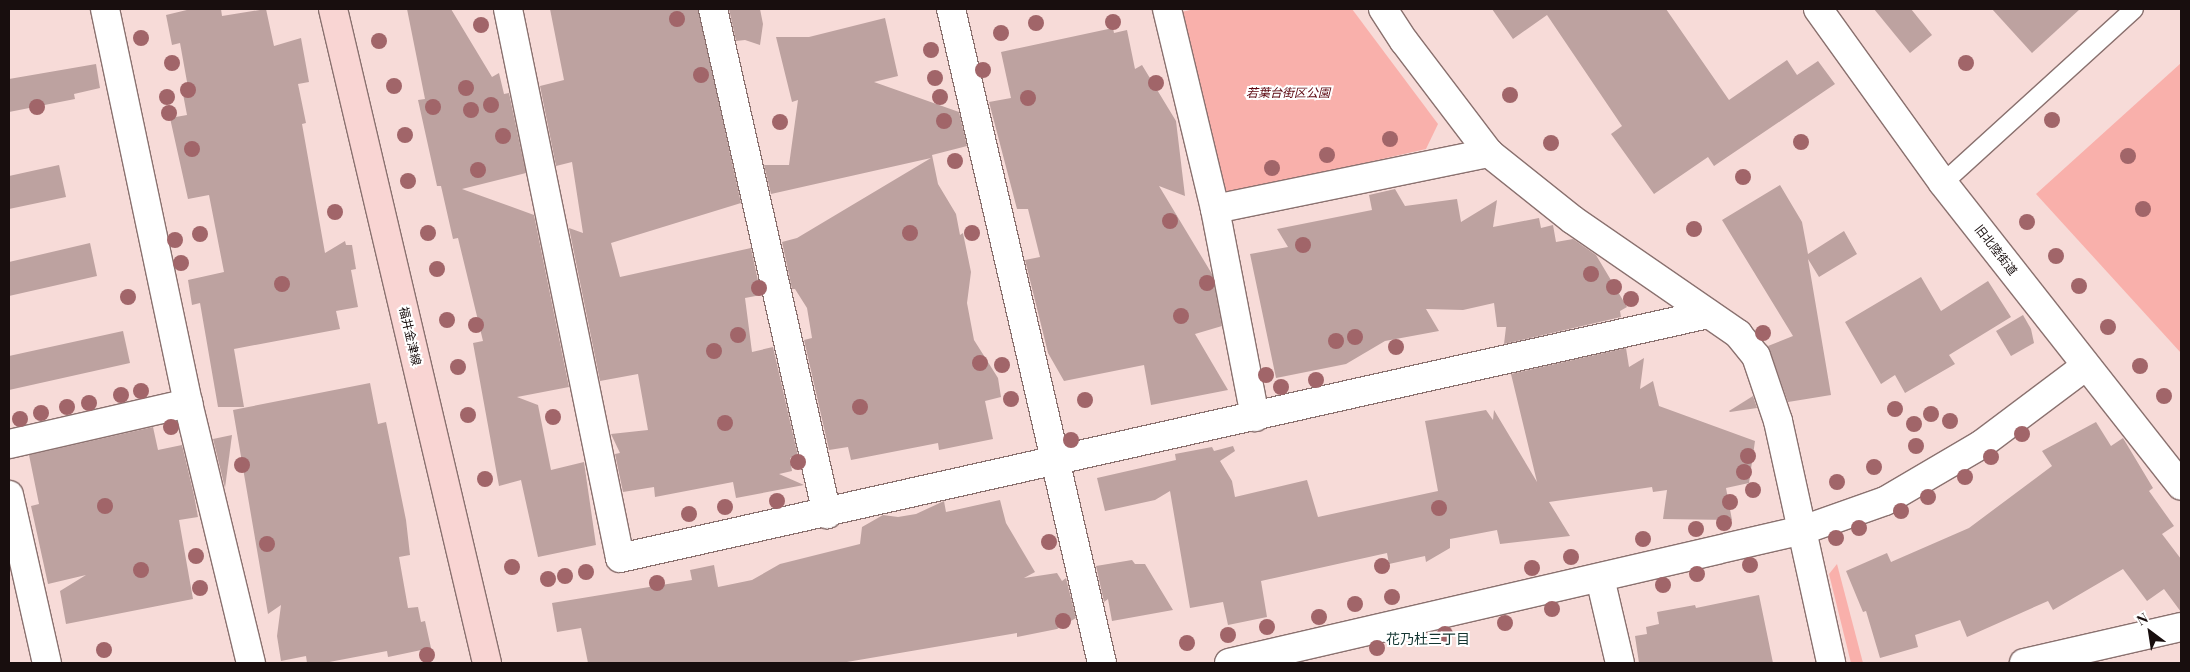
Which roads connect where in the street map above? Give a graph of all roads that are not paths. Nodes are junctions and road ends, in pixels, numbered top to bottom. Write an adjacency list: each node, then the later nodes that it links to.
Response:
1 (105, 9): 15 (street)
2 (333, 9): 27 (main road, 福井金津線)
3 (508, 9): 21 (street)
4 (713, 9): 21 (street)
5 (951, 9): 18 (street)
6 (1167, 9): 12 (street)
7 (1384, 9): 10 (street)
8 (1818, 9): 11 (street, 旧北陸街道)
9 (2134, 9): 11 (lane)
10 (1490, 152): 12 (street); 13 (street)
11 (1943, 183): 14 (street, 旧北陸街道)
12 (1215, 209): 16 (street)
13 (1708, 314): 16 (street); 22 (street)
14 (2086, 366): 19 (street, 旧北陸街道); 22 (street)
15 (188, 403): 17 (street); 26 (street)
16 (1255, 417): 18 (street)
17 (9, 444)
18 (1058, 460): 21 (street); 28 (street)
19 (2181, 485)
20 (9, 495): 25 (street)
21 (826, 514)
22 (1803, 530): 23 (street); 31 (street)
23 (1600, 578): 29 (street); 30 (street)
24 (2181, 628): 32 (street)
25 (47, 663)
26 (251, 663)
27 (487, 663)
28 (1102, 663)
29 (1229, 663)
30 (1620, 663)
31 (1831, 663)
32 (2024, 663)

